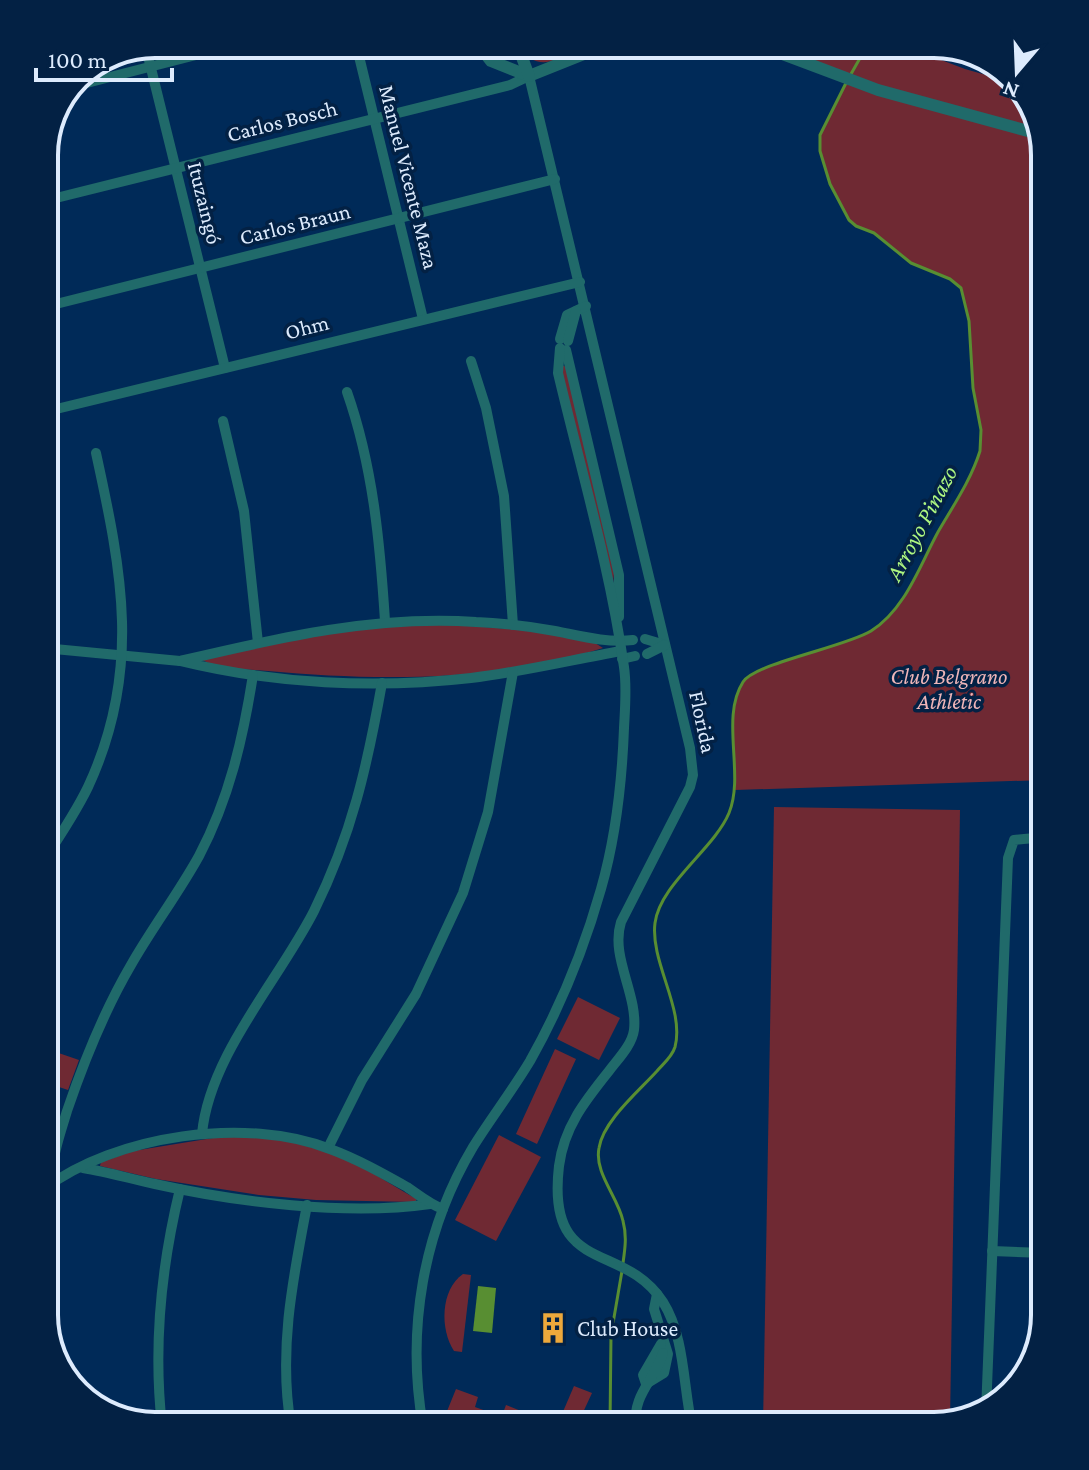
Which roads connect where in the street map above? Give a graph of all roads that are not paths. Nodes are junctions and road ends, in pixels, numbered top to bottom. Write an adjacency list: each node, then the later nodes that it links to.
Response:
1 (183, 58): 8 (street)
2 (359, 58): 11 (street, Manuel Vicente Maza)
3 (489, 58): 9 (street)
4 (522, 58): 9 (street, Florida)
5 (574, 58): 9 (street)
6 (791, 58): 12 (street)
7 (149, 59): 8 (street, Ituzaingó)
8 (151, 66): 10 (street); 13 (street, Ituzaingó)
9 (529, 76): 11 (street, Carlos Bosch); 14 (street, Florida)
10 (91, 82)
11 (374, 118): 13 (street, Carlos Bosch); 16 (street, Manuel Vicente Maza)
12 (1028, 131)
13 (176, 168): 15 (street, Carlos Bosch); 17 (street, Ituzaingó)
14 (555, 179): 16 (street, Carlos Braun); 18 (street, Florida)
15 (58, 198)
16 (398, 219): 17 (street, Carlos Braun); 21 (street, Manuel Vicente Maza)
17 (201, 268): 19 (street, Carlos Braun); 23 (street, Ituzaingó)
18 (580, 282): 20 (street, Florida); 21 (street, Ohm)
19 (58, 304)
20 (581, 308): 33 (street, Florida); 34 (street)
21 (423, 319): 23 (street, Ohm)
22 (471, 361): 29 (street)
23 (225, 368): 25 (street, Ohm)
24 (347, 392): 28 (street)
25 (58, 409)
26 (223, 421): 32 (street)
27 (96, 453): 37 (street)
28 (385, 621): 29 (street); 32 (street)
29 (513, 625): 34 (street)
30 (645, 639): 33 (street)
31 (633, 640): 34 (street)
32 (258, 643): 39 (street)
33 (665, 645): 36 (street); 56 (street, Florida)
34 (620, 647): 38 (street); 40 (street); 53 (street)
35 (58, 649): 37 (street)
36 (647, 654)
37 (124, 656): 39 (street); 43 (street)
38 (635, 656)
39 (180, 661): 41 (street)
40 (513, 672): 42 (street); 47 (street)
41 (253, 675): 42 (street); 46 (street)
42 (382, 683): 45 (street)
43 (58, 838)
44 (1031, 838): 54 (street)
45 (202, 1134): 47 (street); 48 (street)
46 (58, 1145)
47 (328, 1148): 51 (street)
48 (81, 1168): 49 (street); 50 (street)
49 (58, 1181)
50 (180, 1189): 52 (street); 58 (street)
51 (430, 1204): 52 (street); 53 (street)
52 (307, 1205): 59 (street)
53 (443, 1209): 60 (street)
54 (992, 1251): 55 (street); 57 (street)
55 (1031, 1252)
56 (657, 1294): 61 (street); 62 (street, Florida)
57 (987, 1396)
58 (161, 1412)
59 (290, 1412)
60 (421, 1412)
61 (636, 1412)
62 (690, 1412)

